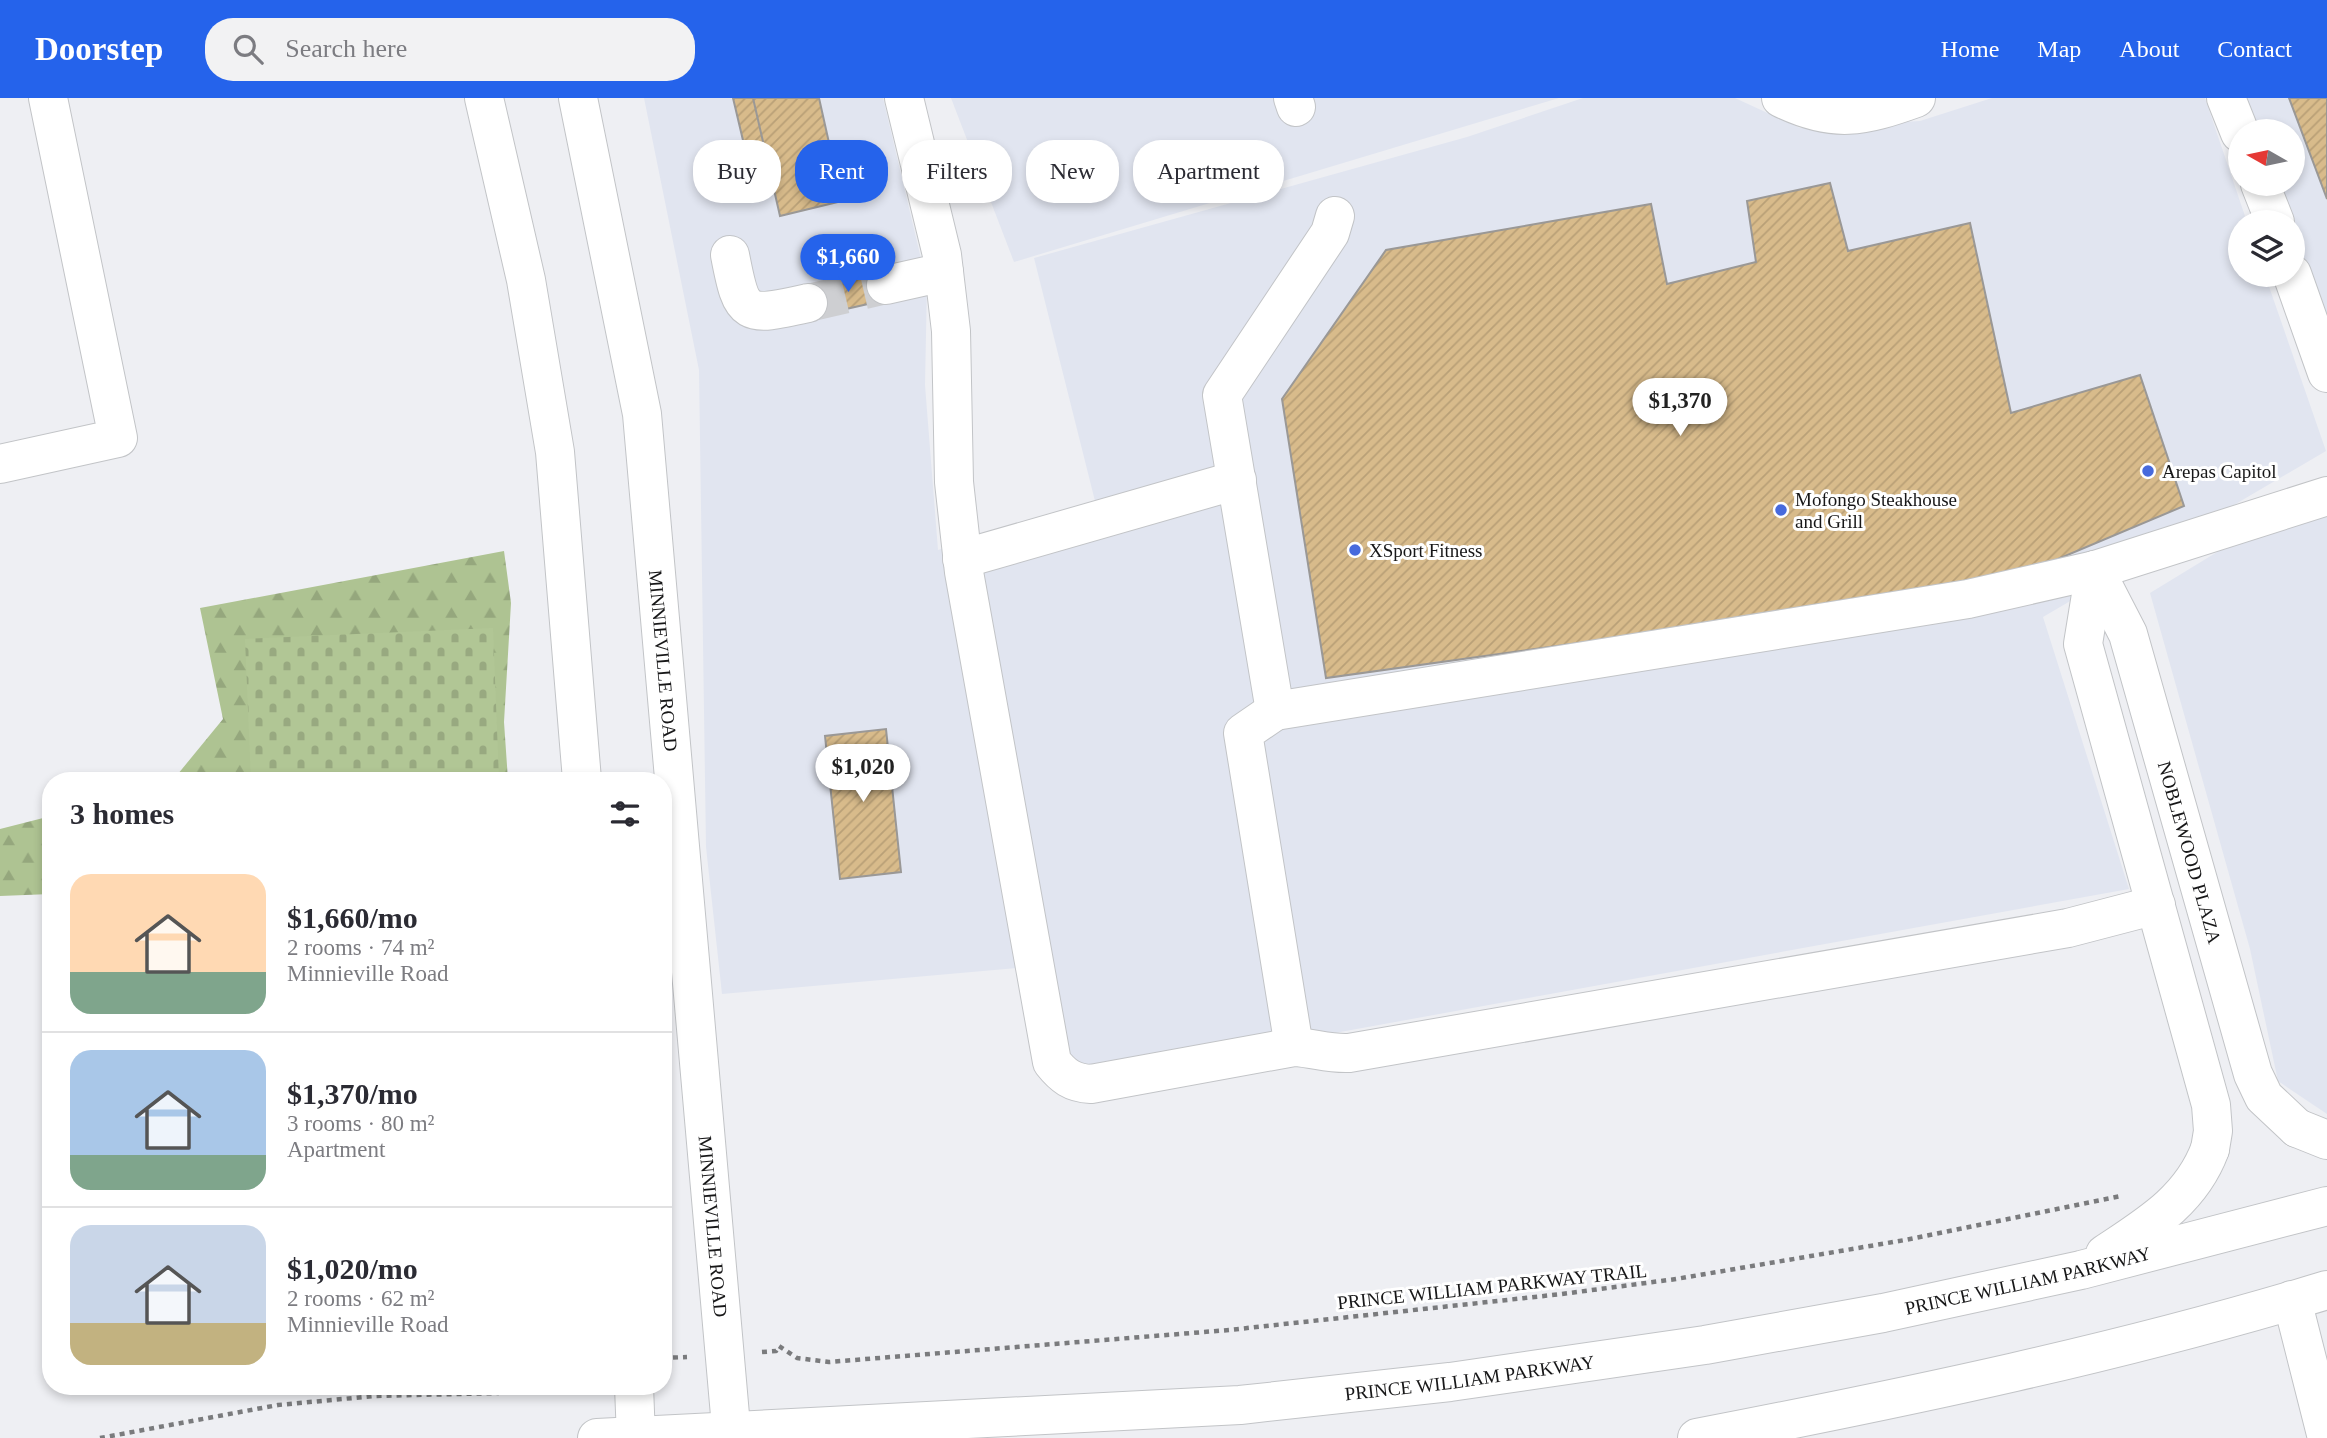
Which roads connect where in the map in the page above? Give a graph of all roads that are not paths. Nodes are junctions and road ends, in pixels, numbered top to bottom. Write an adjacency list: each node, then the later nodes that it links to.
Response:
1 (48, 98): 16 (main road)
2 (484, 98): 22 (main road)
3 (578, 98): 30 (main road, MINNIEVILLE ROAD)
4 (904, 98): 11 (main road)
5 (1782, 98): 6 (main road)
6 (1916, 98)
7 (2226, 98): 8 (main road)
8 (2234, 119)
9 (1335, 216): 17 (main road)
10 (730, 255): 14 (main road)
11 (944, 272): 12 (main road); 19 (main road)
12 (887, 285)
13 (2297, 287): 15 (main road)
14 (808, 303)
15 (2327, 373)
16 (0, 464)
17 (1237, 480): 19 (main road); 21 (main road)
18 (2327, 496): 20 (main road)
19 (962, 559): 24 (main road)
20 (2095, 570): 21 (main road); 23 (main road); 25 (main road, NOBLEWOOD PLAZA)
21 (1275, 711): 24 (main road)
22 (581, 772)
23 (2156, 905): 24 (main road); 27 (main road)
24 (1294, 1047)
25 (2312, 1134)
26 (2327, 1206): 27 (main road, PRINCE WILLIAM PARKWAY)
27 (2081, 1270): 30 (main road, PRINCE WILLIAM PARKWAY)
28 (2309, 1295): 33 (main road); 34 (main road)
29 (634, 1395): 31 (main road)
30 (731, 1434): 31 (main road, PRINCE WILLIAM PARKWAY)
31 (636, 1436): 32 (main road, PRINCE WILLIAM PARKWAY)
32 (597, 1438)
33 (1697, 1438)
34 (2327, 1438)

